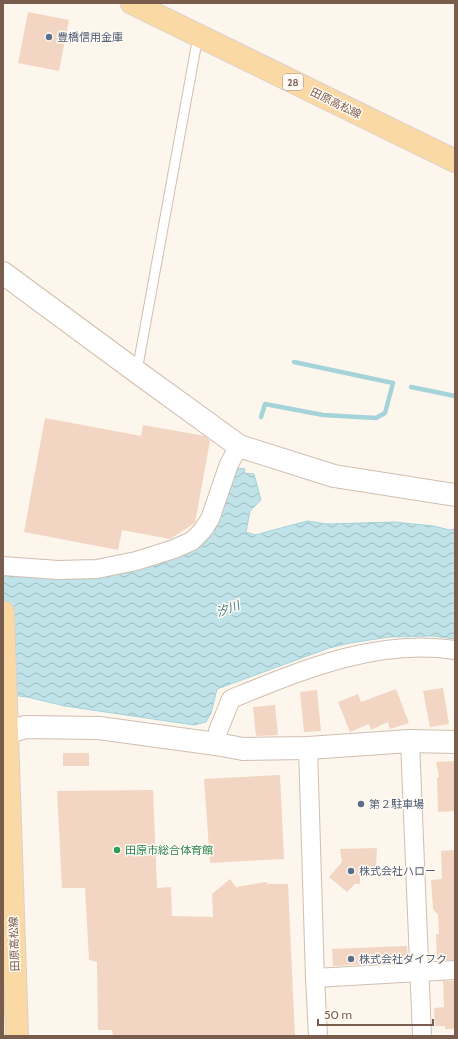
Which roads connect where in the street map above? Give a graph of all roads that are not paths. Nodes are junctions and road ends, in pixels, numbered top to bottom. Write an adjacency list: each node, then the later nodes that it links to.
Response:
1 (132, 3): 2 (main road, 田原高松線 / 28)
2 (198, 36): 3 (main road, 田原高松線 / 28); 5 (lane)
3 (455, 161)
4 (3, 273): 5 (street)
5 (137, 372): 6 (street)
6 (239, 446): 7 (street); 8 (street)
7 (455, 495)
8 (3, 566)
9 (3, 612): 11 (main road, 田原高松線)
10 (455, 650): 14 (street)
11 (5, 727): 14 (street); 19 (main road, 田原高松線)
12 (410, 741): 13 (street); 15 (street); 17 (street)
13 (455, 742)
14 (216, 744): 15 (street)
15 (308, 748): 18 (street)
16 (455, 970): 17 (street)
17 (419, 972): 18 (street); 21 (street)
18 (315, 978): 20 (street)
19 (17, 1036)
20 (318, 1036)
21 (422, 1036)

